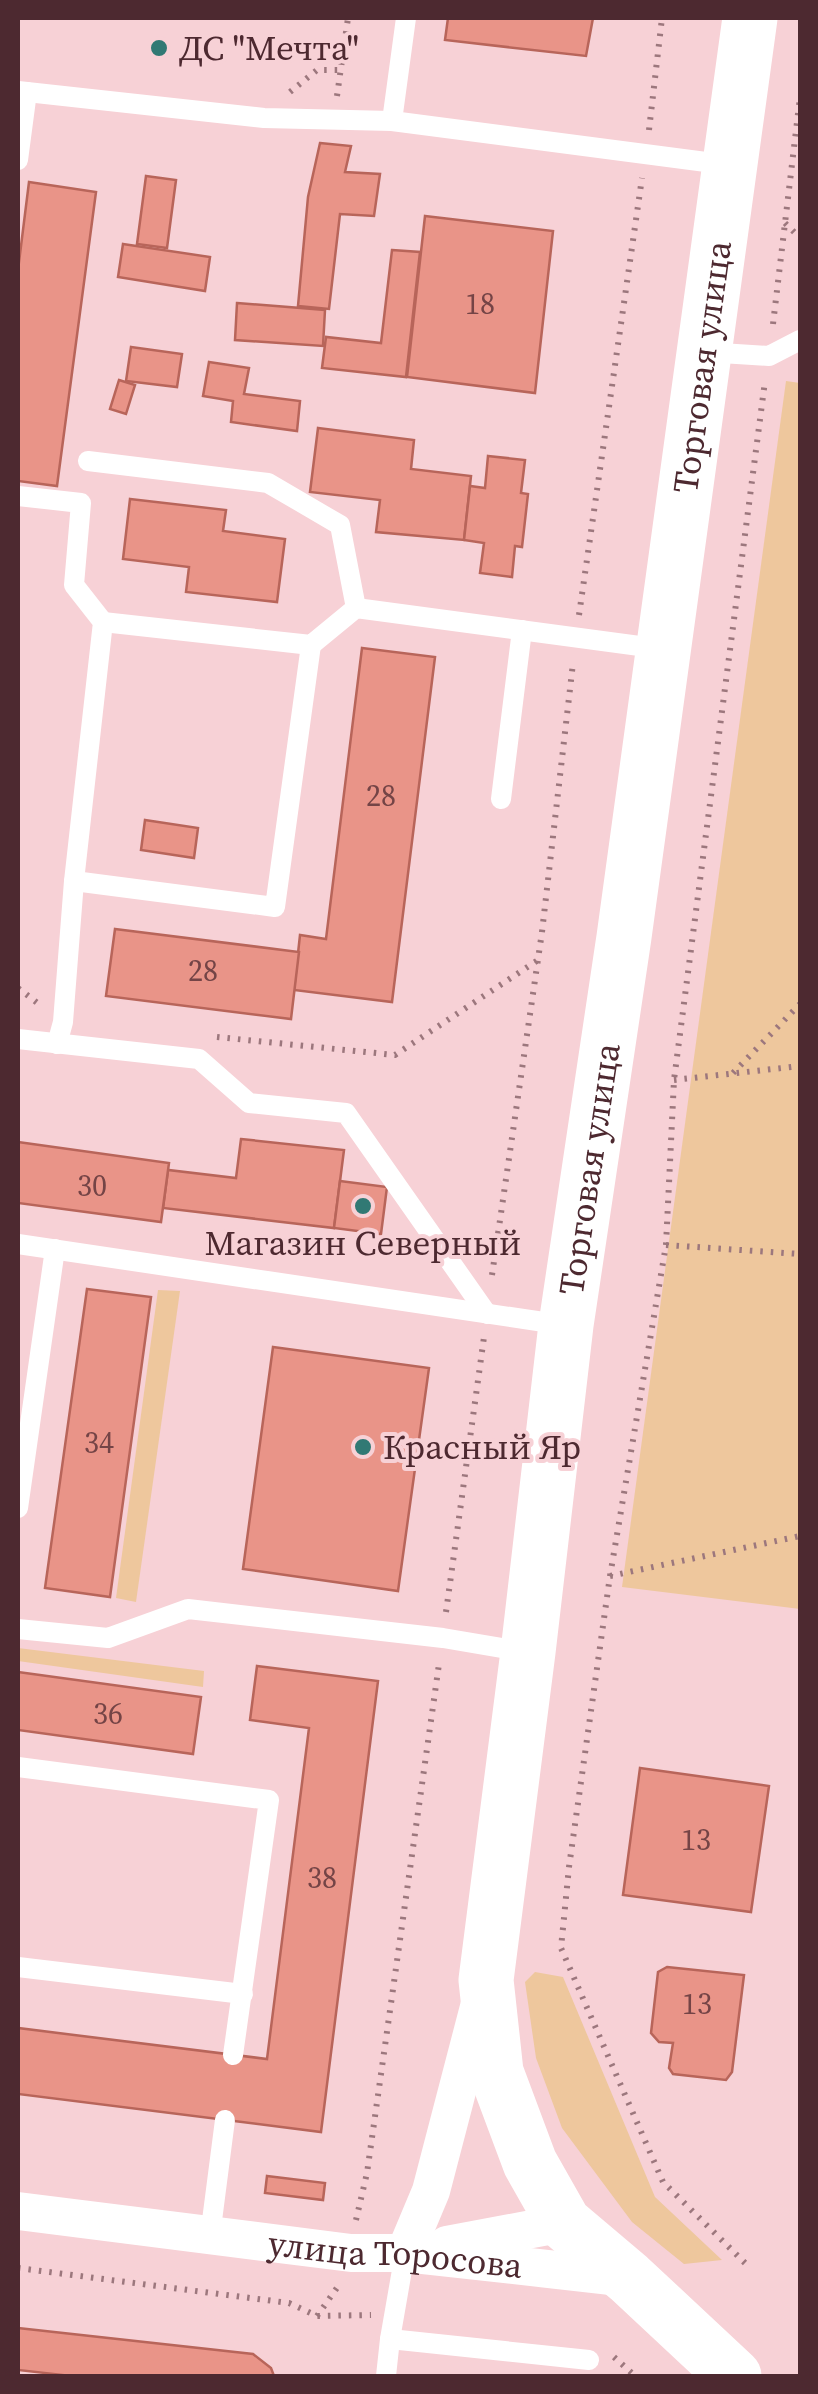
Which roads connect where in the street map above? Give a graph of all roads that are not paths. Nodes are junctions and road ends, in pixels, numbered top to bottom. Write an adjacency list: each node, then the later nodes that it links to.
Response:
1 (406, 18): 4 (lane)
2 (750, 18): 6 (street, Торговая улица)
3 (22, 92): 4 (lane); 5 (lane)
4 (392, 121): 6 (lane)
5 (18, 160)
6 (730, 165): 8 (street, Торговая улица)
7 (800, 340): 8 (lane)
8 (703, 352): 15 (street, Торговая улица)
9 (88, 461): 11 (lane)
10 (18, 496): 12 (lane)
11 (356, 608): 13 (lane); 14 (lane)
12 (104, 622): 14 (lane); 17 (lane)
13 (522, 630): 15 (lane); 16 (lane)
14 (311, 645): 17 (lane)
15 (662, 650): 23 (street, Торговая улица)
16 (501, 799)
17 (74, 881): 19 (lane)
18 (18, 1040): 19 (lane)
19 (57, 1044): 22 (lane)
20 (18, 1244): 21 (lane)
21 (56, 1249): 22 (lane); 24 (lane)
22 (486, 1314): 23 (lane)
23 (566, 1325): 26 (street, Торговая улица)
24 (18, 1508)
25 (18, 1629): 26 (lane)
26 (528, 1652): 29 (street, Торговая улица)
27 (18, 1767): 30 (lane)
28 (18, 1967): 30 (lane)
29 (486, 1980): 34 (street, Торговая улица); 36 (street)
30 (242, 1994): 31 (lane)
31 (233, 2055)
32 (225, 2120): 35 (lane)
33 (18, 2211): 35 (street, улица Торосова)
34 (564, 2224): 36 (street); 37 (street); 38 (street, Торговая улица)
35 (210, 2236): 36 (street, улица Торосова)
36 (406, 2253): 37 (street, улица Торосова); 39 (lane)
37 (516, 2264): 38 (street, улица Торосова)
38 (629, 2278): 42 (street)
39 (390, 2339): 40 (lane); 41 (lane)
40 (589, 2360)
41 (386, 2376)
42 (734, 2376)

